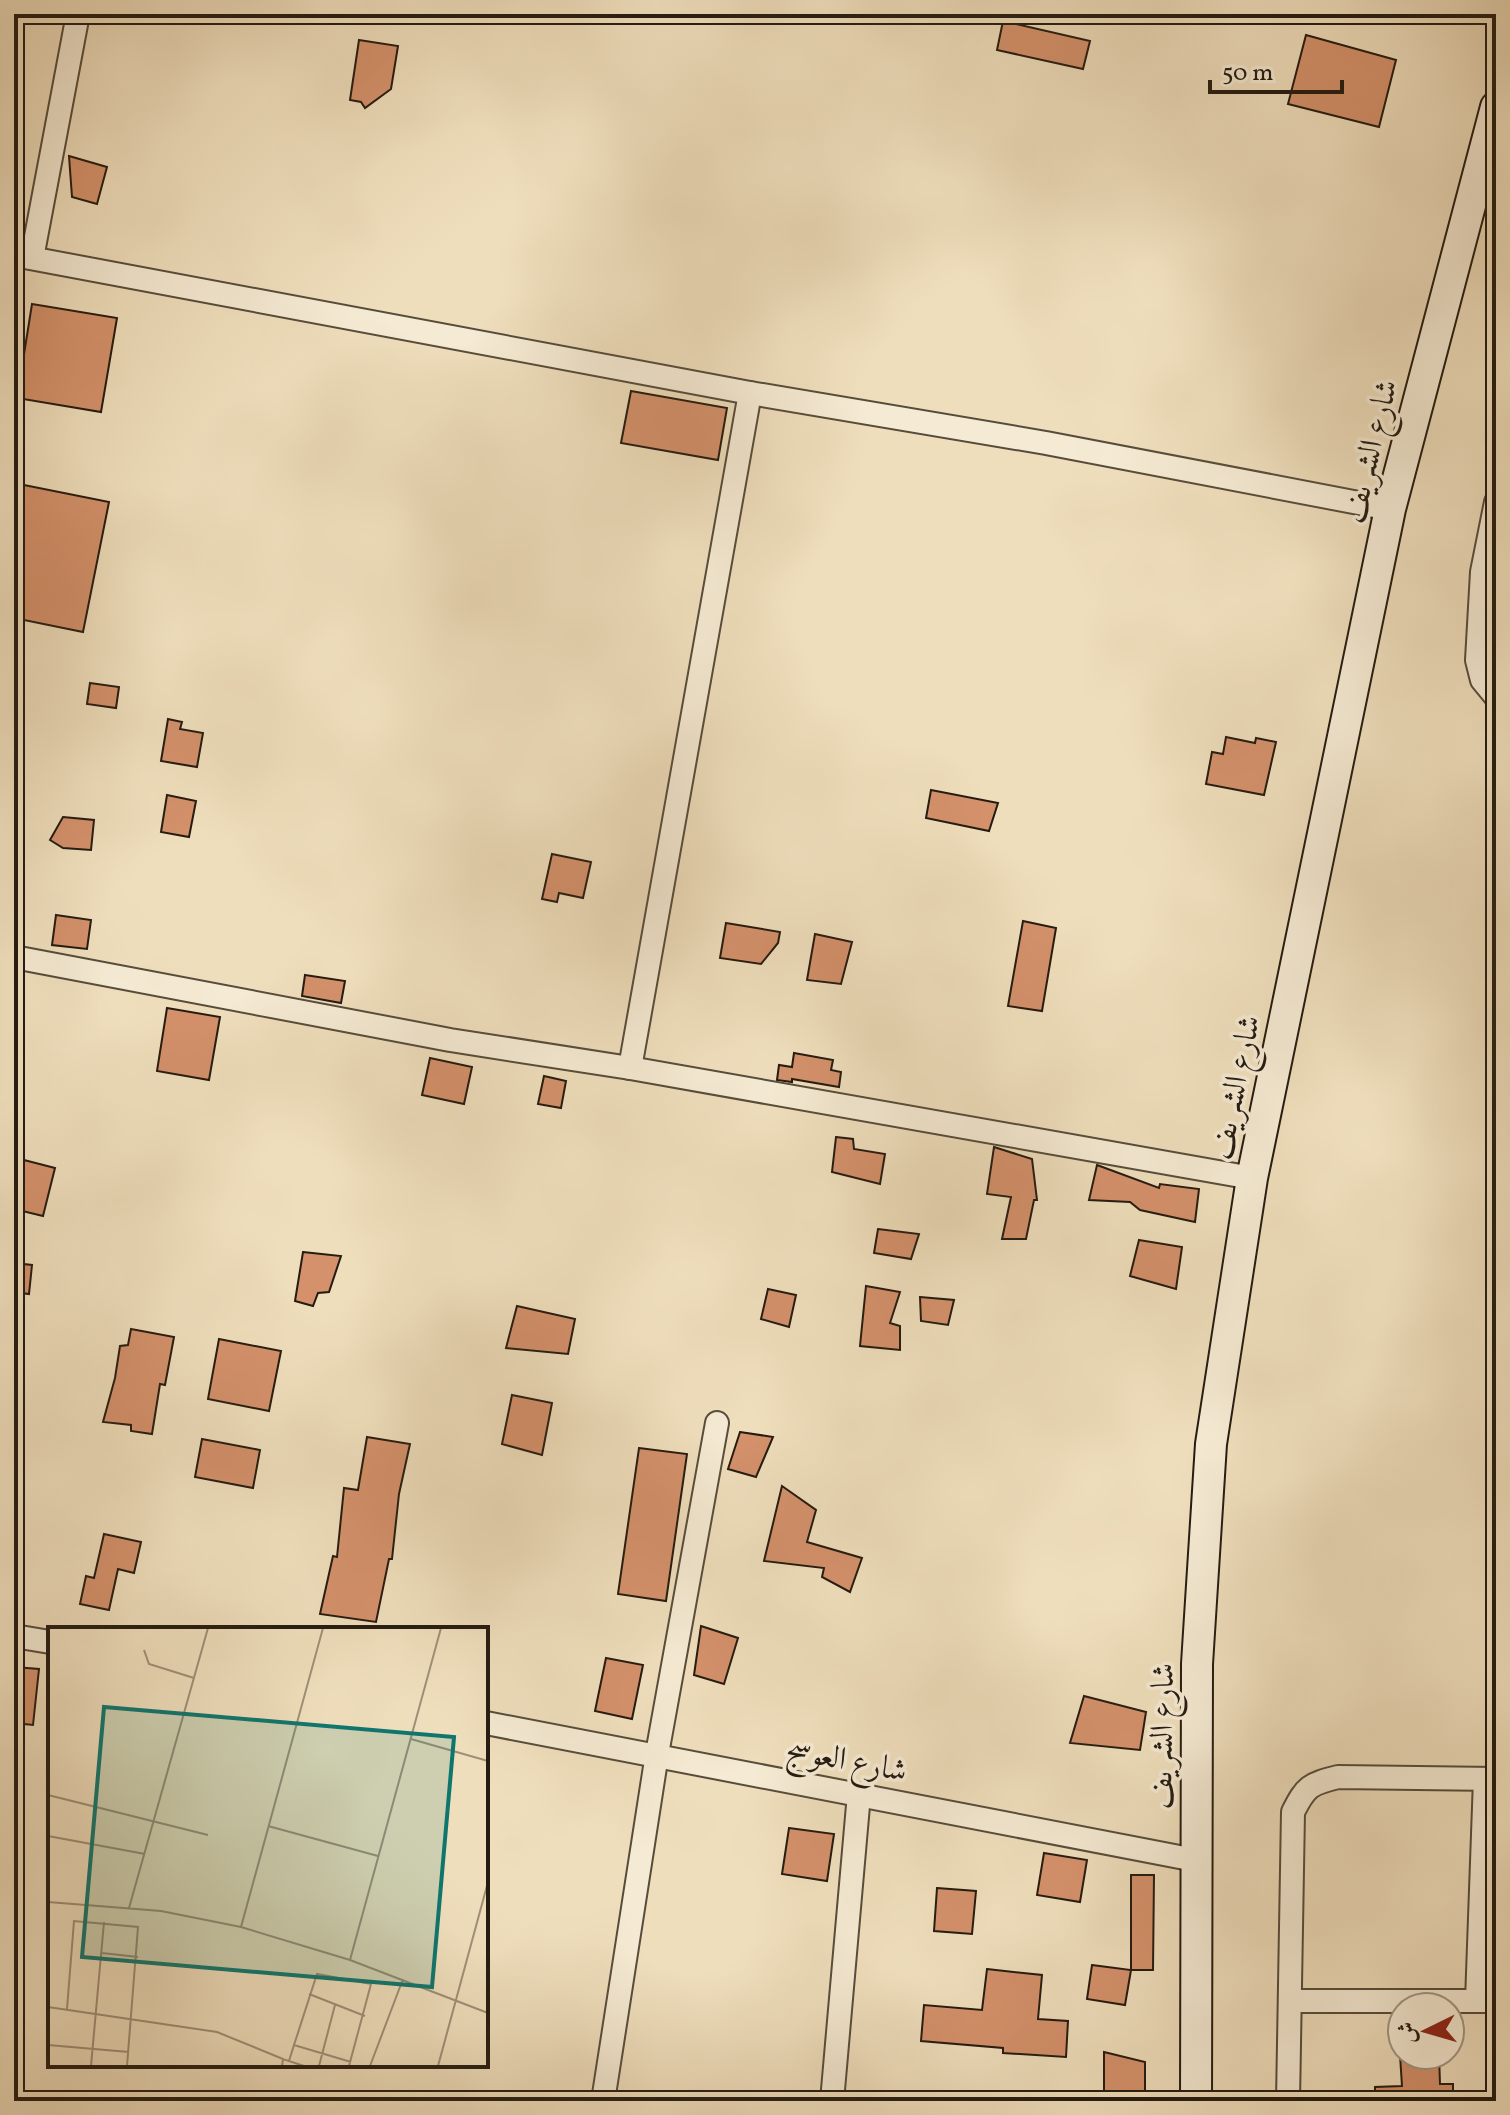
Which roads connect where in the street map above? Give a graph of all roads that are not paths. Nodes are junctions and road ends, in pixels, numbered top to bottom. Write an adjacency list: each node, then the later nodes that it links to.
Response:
1 (78, 14): 4 (street)
2 (1496, 107): 3 (main road, شارع الشريف)
3 (1486, 183): 7 (main road, شارع الشريف)
4 (23, 257): 5 (street)
5 (750, 393): 7 (street); 10 (street)
6 (1496, 502): 8 (street)
7 (1390, 509): 11 (main road, شارع الشريف)
8 (1496, 697)
9 (14, 957): 10 (street)
10 (630, 1068): 11 (street)
11 (1252, 1178): 19 (main road, شارع الشريف)
12 (717, 1423): 16 (street)
13 (14, 1636): 14 (street)
14 (48, 1642)
15 (488, 1723): 16 (street, شارع العوسج)
16 (657, 1754): 18 (street, شارع العوسج); 22 (street)
17 (1490, 1779): 20 (street); 21 (street)
18 (859, 1794): 19 (street, شارع العوسج); 23 (street)
19 (1195, 1860): 24 (main road, شارع الشريف)
20 (1290, 2001): 21 (street); 25 (street)
21 (1487, 2001)
22 (603, 2101)
23 (832, 2101)
24 (1196, 2101)
25 (1288, 2101)

